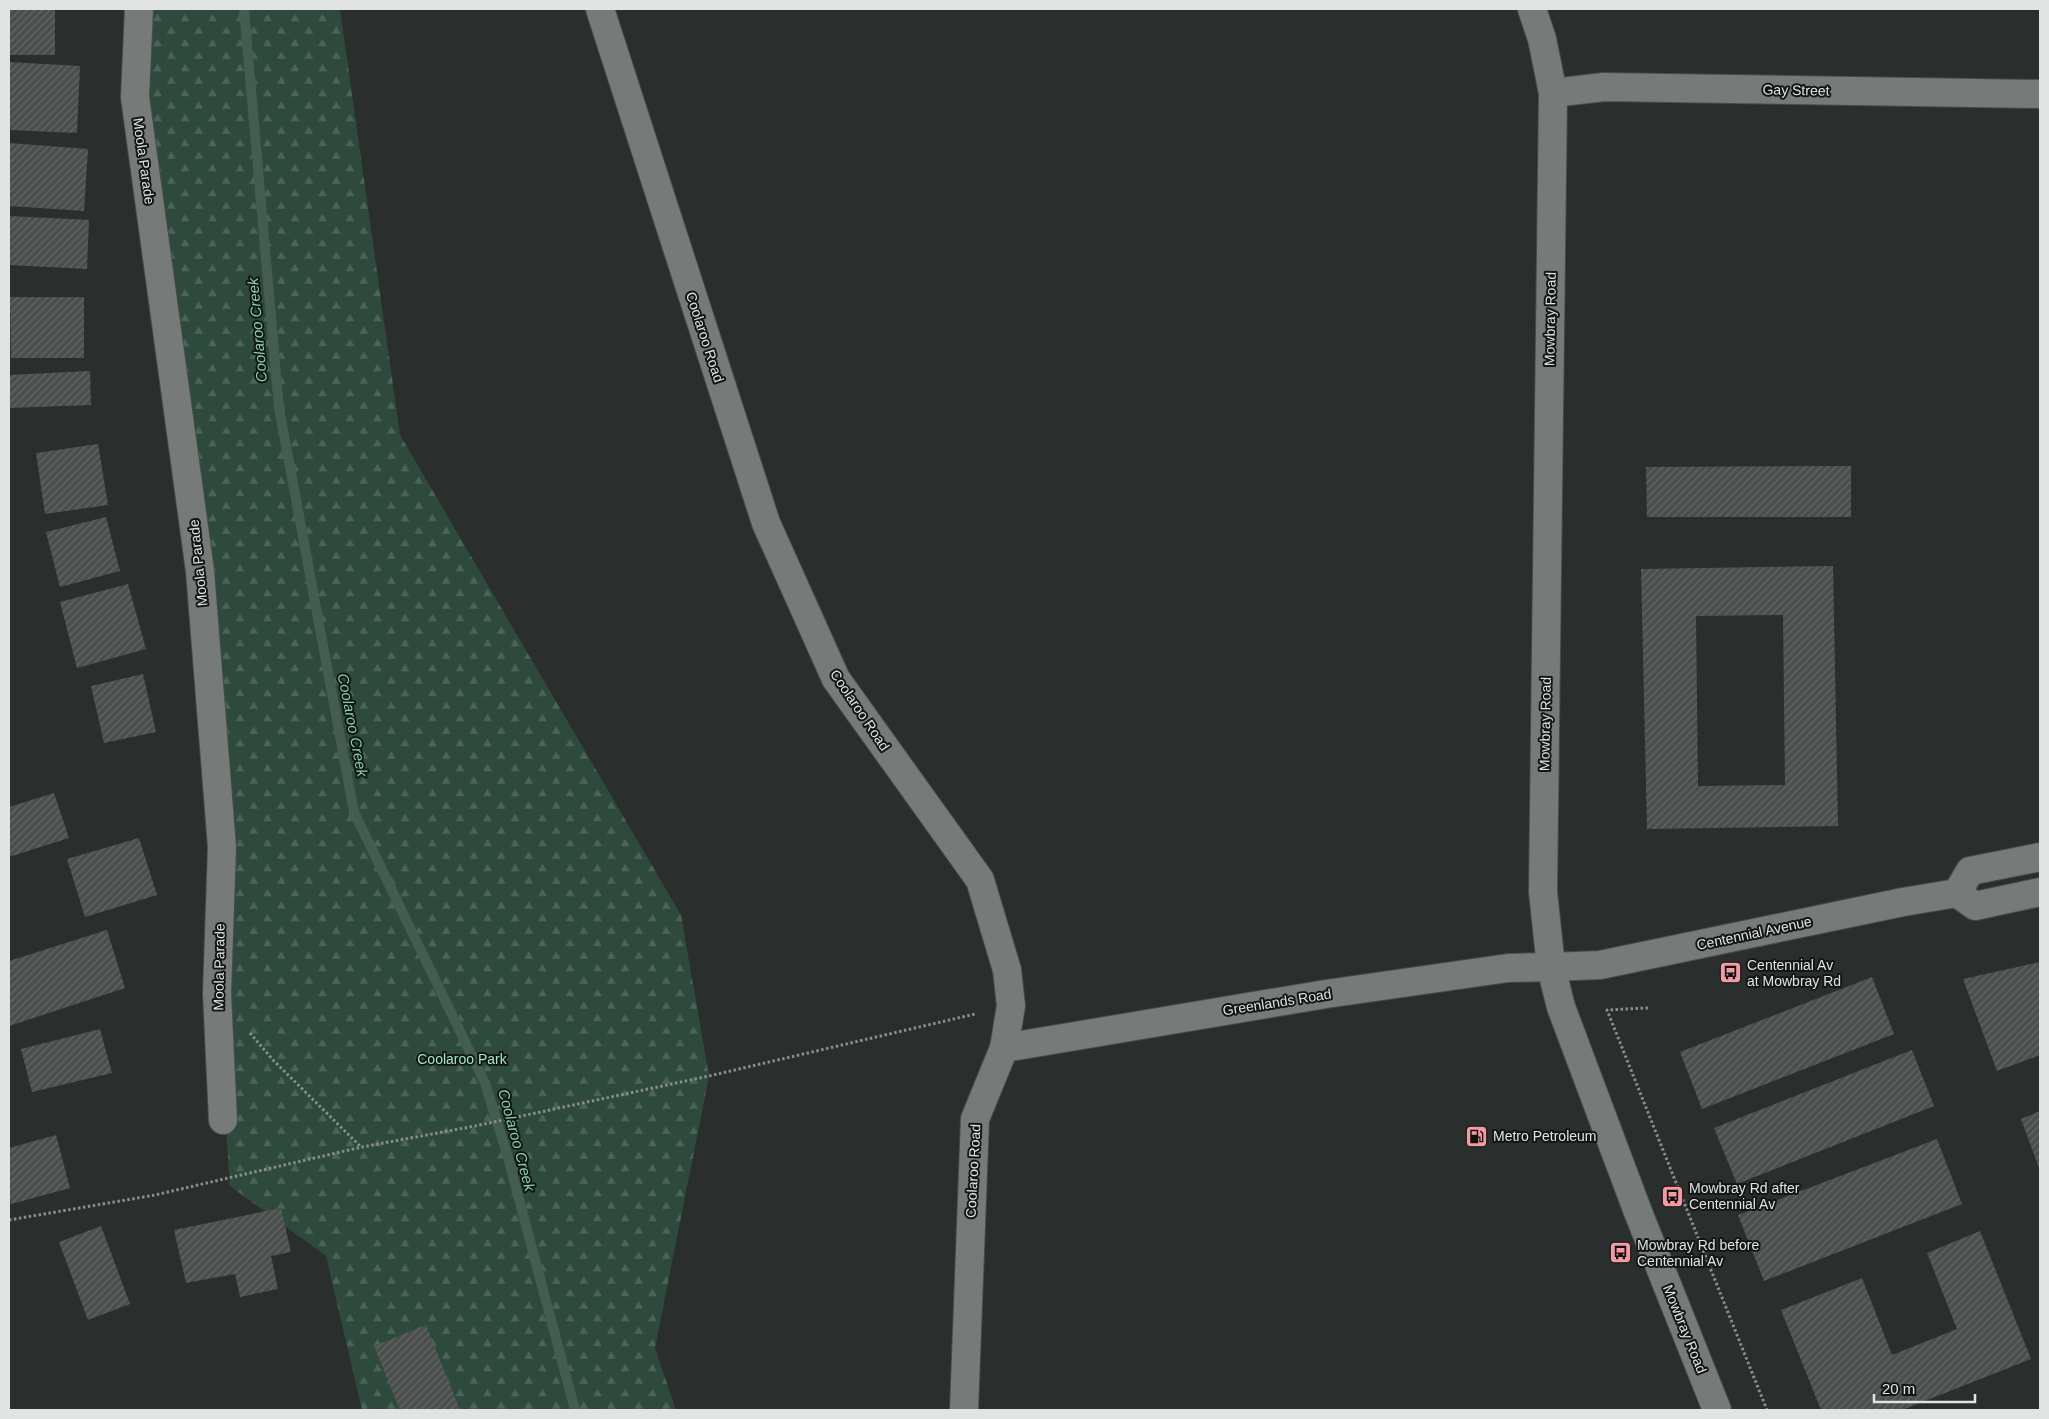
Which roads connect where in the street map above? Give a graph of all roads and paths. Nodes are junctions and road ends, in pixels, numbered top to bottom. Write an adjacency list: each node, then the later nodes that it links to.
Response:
1 (140, 9): 14 (street, Moola Parade)
2 (600, 9): 13 (street, Coolaroo Road)
3 (1532, 9): 4 (street, Mowbray Road)
4 (1552, 93): 5 (street, Gay Street); 9 (street, Mowbray Road)
5 (2040, 94)
6 (2040, 857): 8 (street)
7 (2040, 892): 8 (street)
8 (1957, 893): 9 (street, Centennial Avenue)
9 (1551, 967): 13 (street, Greenlands Road); 18 (street, Mowbray Road)
10 (1648, 1008): 19 (path)
11 (976, 1014): 15 (path)
12 (248, 1030): 15 (path)
13 (1004, 1048): 17 (street, Coolaroo Road)
14 (223, 1120)
15 (362, 1147): 16 (path)
16 (9, 1220)
17 (964, 1410)
18 (1717, 1410)
19 (1767, 1410)

